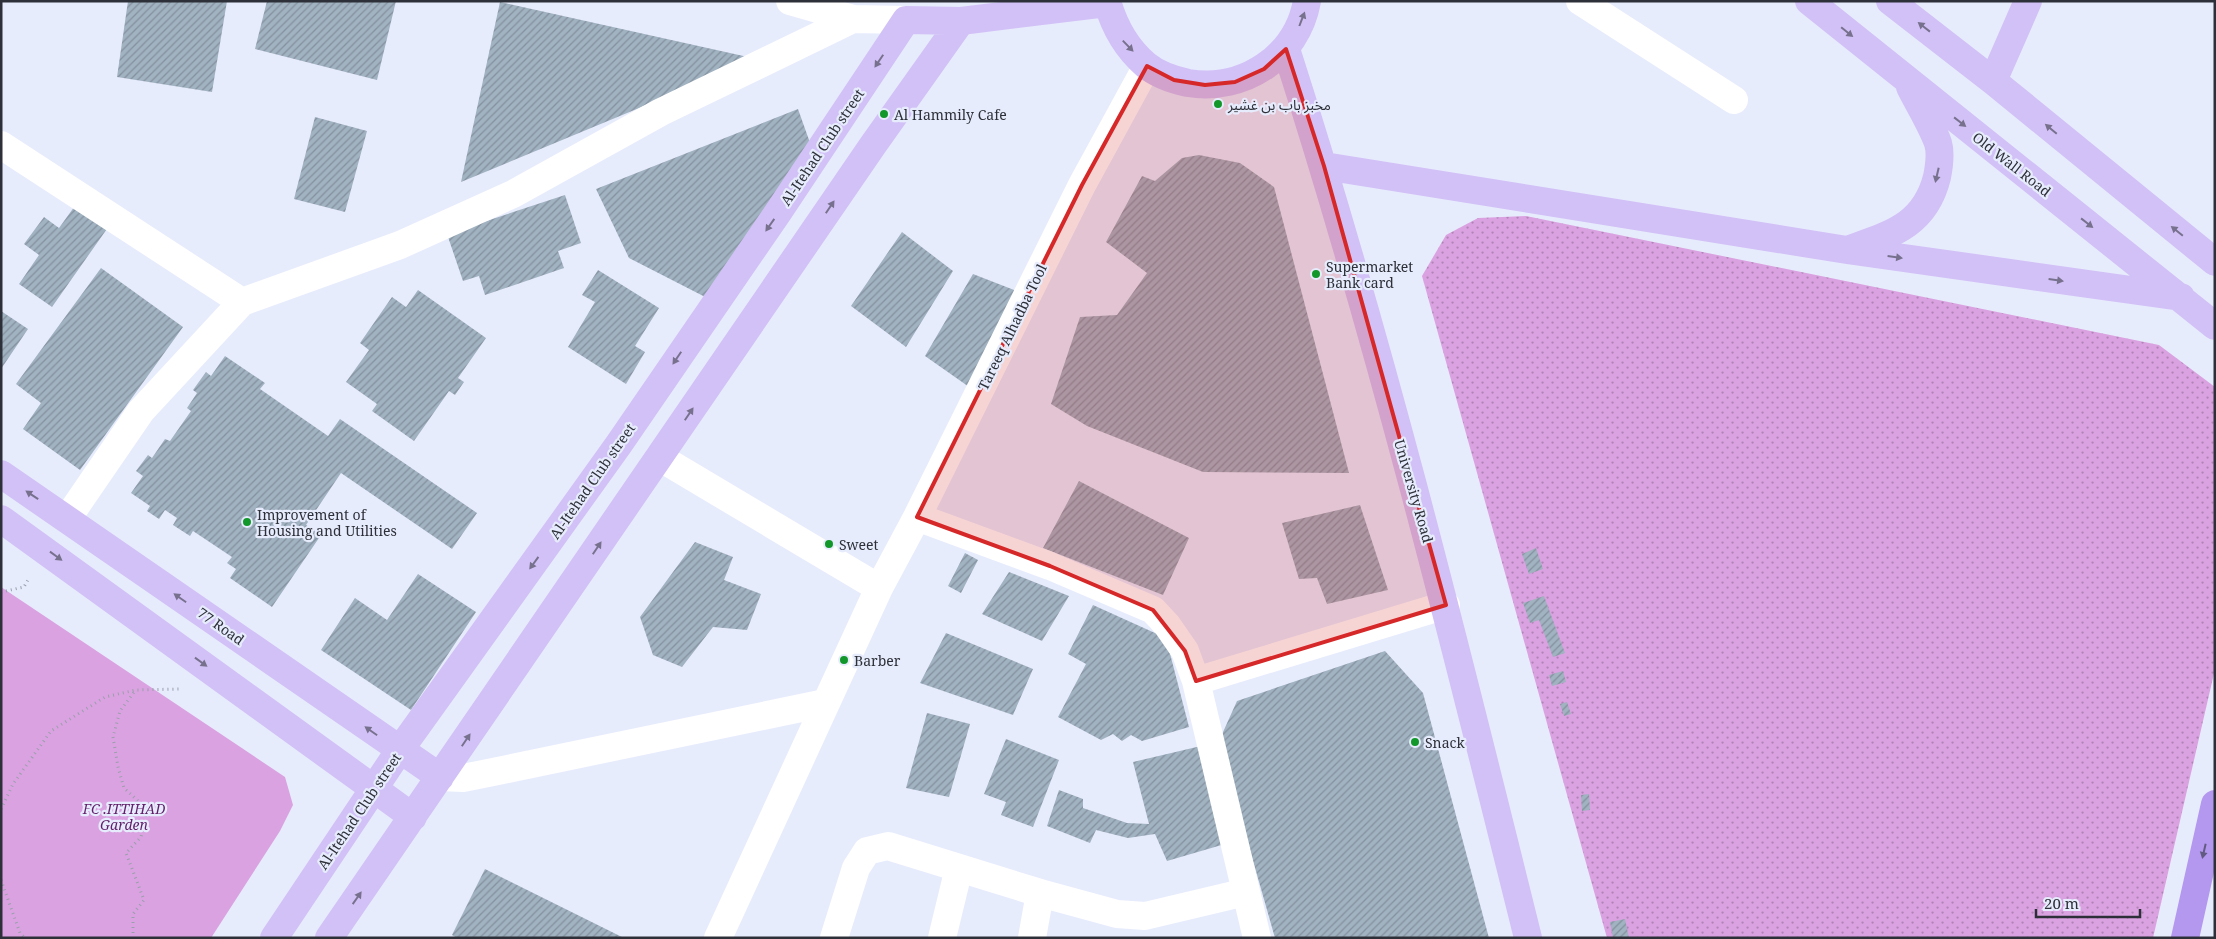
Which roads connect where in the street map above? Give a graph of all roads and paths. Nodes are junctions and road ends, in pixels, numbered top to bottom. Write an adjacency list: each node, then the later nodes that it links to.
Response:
1 (790, 1): 8 (street)
2 (1307, 1): 11 (main road, one-way to 2)
3 (1580, 1): 15 (street)
4 (1809, 1): 13 (main road, Old Wall Road, one-way to 13)
5 (1890, 1): 14 (main road, one-way to 5)
6 (2028, 1): 14 (main road)
7 (1107, 2): 10 (main road); 12 (main road, one-way to 12)
8 (853, 19): 9 (street); 21 (street)
9 (906, 20): 10 (main road); 34 (main road, Al-Itehad Club street, one-way to 34)
10 (962, 21): 23 (main road, one-way to 10)
11 (1286, 49): 12 (main road); 17 (main road, University Road)
12 (1147, 66): 25 (street, Tareeq Alhadba Tool)
13 (1908, 81): 18 (main road, one-way to 18); 20 (main road, Old Wall Road, one-way to 20)
14 (1993, 81): 19 (main road, one-way to 14)
15 (1734, 100)
16 (1, 145): 21 (street)
17 (1324, 166): 18 (main road); 29 (main road, University Road)
18 (1847, 250): 20 (main road, one-way to 20)
19 (2215, 262)
20 (2181, 297): 22 (main road, Old Wall Road)
21 (242, 302): 27 (street)
22 (2215, 326)
23 (659, 457): 28 (street); 35 (main road, one-way to 23)
24 (1, 474): 27 (main road, 77 Road, one-way to 24)
25 (917, 517): 28 (street, Tareeq Alhadba Tool); 30 (street)
26 (1, 519): 36 (main road, one-way to 36)
27 (68, 519): 34 (main road, 77 Road, one-way to 27)
28 (879, 588): 33 (street, Tareeq Alhadba Tool)
29 (1446, 605): 30 (street); 53 (main road, University Road)
30 (1196, 681): 42 (street)
31 (185, 688): 32 (path)
32 (136, 690): 38 (path); 45 (path)
33 (825, 703): 35 (street); 48 (street, Tareeq Alhadba Tool)
34 (399, 751): 35 (main road, 77 Road); 36 (main road, Al-Itehad Club street)
35 (440, 777): 39 (main road)
36 (374, 789): 39 (main road); 46 (main road, Al-Itehad Club street)
37 (2215, 804): 54 (highway, one-way to 54)
38 (1, 809)
39 (413, 817): 47 (main road, one-way to 39)
40 (958, 868): 43 (street); 49 (street); 50 (street)
41 (1, 880): 44 (path)
42 (1246, 892): 43 (street); 52 (street)
43 (1040, 893): 51 (street)
44 (25, 938)
45 (133, 938)
46 (274, 938)
47 (329, 938)
48 (718, 938)
49 (834, 938)
50 (942, 938)
51 (1032, 938)
52 (1257, 938)
53 (1528, 938)
54 (2185, 938)

